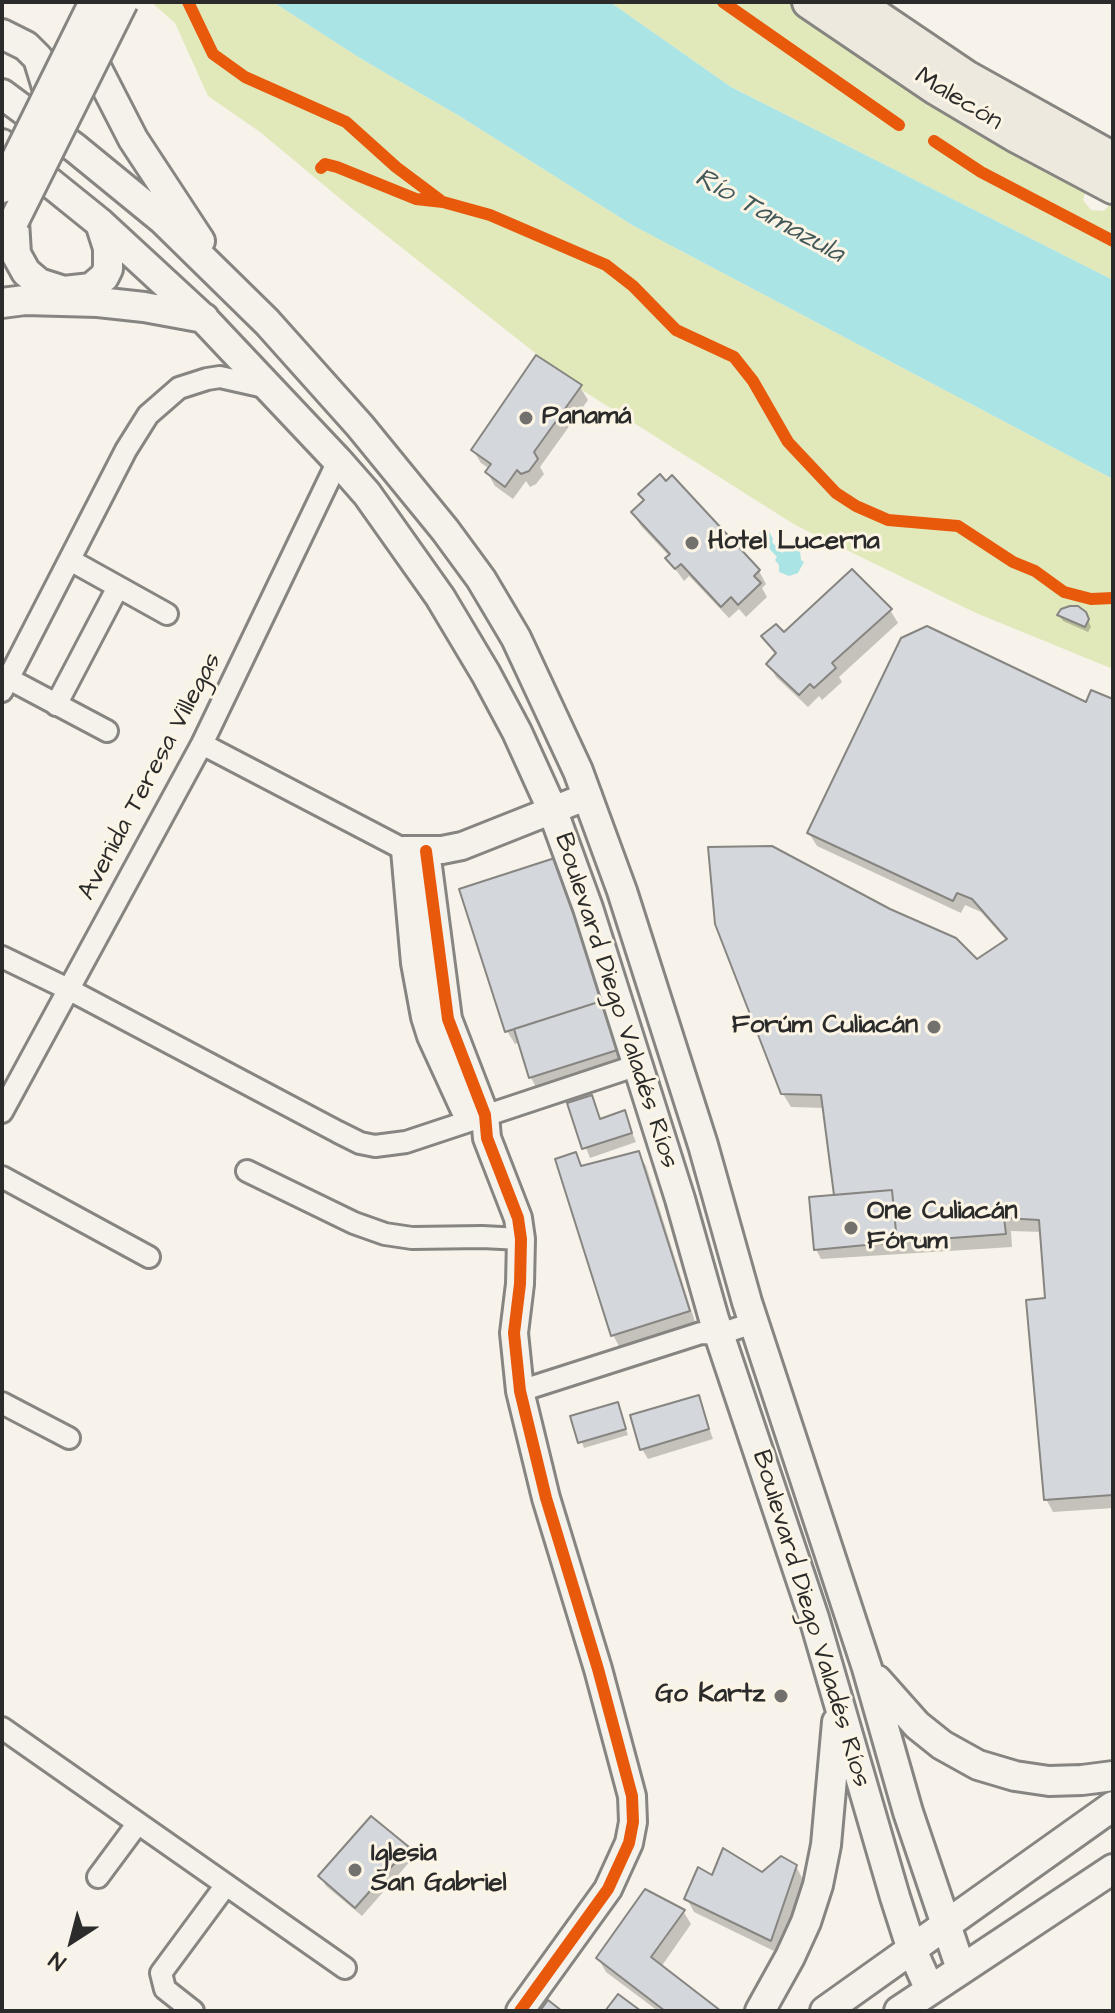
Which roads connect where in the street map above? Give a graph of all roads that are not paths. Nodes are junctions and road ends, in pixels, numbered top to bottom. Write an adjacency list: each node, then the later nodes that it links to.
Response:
1 (94, 2): 8 (main road, bridge)
2 (123, 2): 6 (main road, bridge)
3 (809, 2): 10 (main road, Malecón)
4 (855, 2): 10 (main road)
5 (2, 34): 8 (main road)
6 (93, 61): 13 (main road, bridge); 14 (main road)
7 (2, 94): 14 (main road, Boulevard Diego Valadés Ríos)
8 (49, 94): 11 (main road, bridge)
9 (2, 144): 12 (main road, Boulevard Diego Valadés Ríos)
10 (1112, 163)
11 (2, 188)
12 (100, 223): 13 (main road); 16 (main road, Boulevard Diego Valadés Ríos)
13 (8, 232)
14 (219, 272): 26 (main road, Boulevard Diego Valadés Ríos)
15 (2, 303): 16 (main road)
16 (204, 319): 17 (main road, Boulevard Diego Valadés Ríos)
17 (269, 388): 18 (main road, Boulevard Diego Valadés Ríos); 19 (street)
18 (338, 461): 25 (street, Avenida Teresa Villegas); 27 (main road, Boulevard Diego Valadés Ríos)
19 (70, 560): 20 (street); 22 (street)
20 (118, 587): 21 (street); 23 (street)
21 (167, 614)
22 (5, 685): 23 (street)
23 (56, 705): 24 (street)
24 (107, 731)
25 (202, 744): 28 (street); 30 (street, Avenida Teresa Villegas)
26 (588, 796): 27 (street); 38 (main road, Boulevard Diego Valadés Ríos)
27 (552, 809): 28 (street); 31 (main road, Boulevard Diego Valadés Ríos)
28 (415, 850): 33 (street)
29 (2, 957): 30 (street)
30 (68, 989): 32 (street, Avenida Teresa Villegas); 33 (street)
31 (638, 1065): 33 (street); 39 (main road, Boulevard Diego Valadés Ríos)
32 (2, 1112)
33 (481, 1125): 36 (street)
34 (247, 1171): 36 (street)
35 (2, 1177): 37 (street)
36 (521, 1239): 40 (street)
37 (149, 1257)
38 (750, 1312): 39 (street); 43 (main road, Boulevard Diego Valadés Ríos)
39 (712, 1328): 40 (street); 44 (main road, Boulevard Diego Valadés Ríos)
40 (520, 1391): 58 (street)
41 (2, 1403): 42 (street)
42 (69, 1438)
43 (867, 1668): 46 (main road); 52 (main road, Boulevard Diego Valadés Ríos)
44 (838, 1705): 53 (main road, Boulevard Diego Valadés Ríos); 59 (main road)
45 (2, 1728): 48 (street)
46 (1113, 1776)
47 (1113, 1806): 52 (main road)
48 (138, 1823): 50 (street); 51 (street)
49 (1113, 1869): 55 (main road)
50 (98, 1877)
51 (226, 1885): 54 (street); 57 (street)
52 (946, 1926): 53 (main road); 55 (main road, Boulevard Diego Valadés Ríos)
53 (912, 1950): 56 (main road, Boulevard Diego Valadés Ríos); 60 (main road)
54 (345, 1968)
55 (961, 1969): 56 (main road)
56 (930, 1990): 61 (main road)
57 (193, 2011)
58 (520, 2011)
59 (760, 2011)
60 (825, 2011)
61 (899, 2011)

